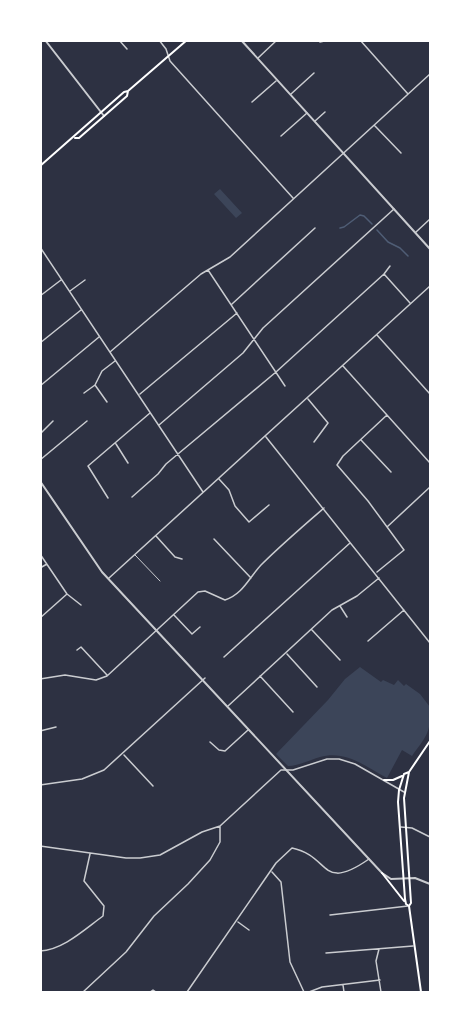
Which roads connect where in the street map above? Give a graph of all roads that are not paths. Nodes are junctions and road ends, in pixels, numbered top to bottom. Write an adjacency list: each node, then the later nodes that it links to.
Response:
1 (119, 40): 10 (street)
2 (159, 40): 11 (street)
3 (242, 40): 12 (street)
4 (278, 40): 12 (street)
5 (329, 40): 9 (street)
6 (360, 40): 18 (street)
7 (47, 41): 20 (street)
8 (185, 41): 11 (main road)
9 (320, 42)
10 (127, 49)
11 (168, 55): 16 (main road); 31 (street)
12 (258, 58): 15 (street)
13 (314, 73): 17 (street)
14 (430, 74): 18 (street)
15 (277, 80): 17 (street); 19 (street)
16 (128, 91): 20 (main road); 23 (main road)
17 (290, 95): 22 (street)
18 (408, 95): 25 (street)
19 (252, 102)
20 (101, 111): 23 (street); 27 (main road)
21 (325, 112): 24 (street)
22 (307, 113): 24 (street); 26 (street)
23 (104, 116): 27 (main road)
24 (315, 121): 29 (street)
25 (374, 125): 28 (street); 29 (street)
26 (280, 136)
27 (73, 138): 30 (main road)
28 (401, 153)
29 (344, 154): 31 (street); 32 (street)
30 (40, 166)
31 (294, 199): 39 (street)
32 (394, 209): 35 (street); 52 (street)
33 (430, 219): 35 (street)
34 (315, 228): 46 (street)
35 (416, 232): 37 (street)
36 (40, 248): 41 (street)
37 (430, 249)
38 (390, 266): 40 (street)
39 (208, 270): 46 (street); 54 (street)
40 (384, 274): 47 (street); 57 (street)
41 (61, 279): 44 (street); 45 (street)
42 (85, 280): 44 (street)
43 (430, 286): 47 (street)
44 (69, 291): 48 (street)
45 (40, 296)
46 (231, 304): 49 (street)
47 (411, 304): 50 (street)
48 (81, 309): 51 (street); 53 (street)
49 (237, 313): 52 (street); 63 (street)
50 (376, 335): 56 (street); 62 (street)
51 (100, 337): 54 (street); 60 (street)
52 (255, 340): 57 (street); 70 (street)
53 (40, 343)
54 (110, 352): 55 (street)
55 (115, 361): 58 (street); 63 (street)
56 (343, 366): 64 (street); 67 (street)
57 (276, 372): 59 (street); 76 (street)
58 (95, 385): 61 (street); 65 (street)
59 (285, 386)
60 (40, 387)
61 (84, 393)
62 (430, 394)
63 (139, 395): 66 (street)
64 (307, 398): 72 (street); 75 (street)
65 (107, 402)
66 (151, 413): 70 (street); 74 (street)
67 (387, 415): 73 (street); 79 (street)
68 (53, 421): 71 (street)
69 (87, 421): 77 (street)
70 (159, 425): 76 (street)
71 (40, 434)
72 (265, 436): 81 (street); 88 (street)
73 (361, 439): 80 (street); 89 (street)
74 (115, 442): 78 (street); 86 (street)
75 (314, 442)
76 (178, 454): 84 (street); 85 (street)
77 (40, 460)
78 (128, 463)
79 (430, 463)
80 (391, 472)
81 (219, 478): 84 (street); 87 (street)
82 (40, 481): 101 (street)
83 (430, 487): 89 (street)
84 (203, 492): 90 (street)
85 (132, 497)
86 (108, 498)
87 (269, 505)
88 (324, 508): 92 (street); 99 (street)
89 (387, 527): 98 (street)
90 (156, 536): 94 (street); 95 (street)
91 (214, 539): 99 (street)
92 (351, 543): 98 (street); 117 (street)
93 (40, 554): 96 (street)
94 (135, 555): 101 (street); 102 (lane)
95 (182, 559)
96 (47, 564): 97 (street); 103 (street)
97 (40, 568)
98 (375, 573): 100 (street)
99 (251, 578): 107 (street)
100 (379, 578): 105 (street); 106 (street)
101 (109, 579): 112 (street)
102 (160, 581)
103 (67, 594): 104 (street); 109 (street)
104 (81, 605)
105 (340, 606): 108 (street); 111 (street)
106 (405, 610): 113 (street); 114 (street)
107 (174, 615): 110 (street); 112 (street)
108 (347, 617)
109 (40, 618)
110 (200, 627)
111 (312, 629): 116 (street); 118 (street)
112 (157, 631): 119 (street); 122 (street)
113 (368, 641)
114 (430, 643)
115 (77, 650): 119 (street)
116 (286, 653): 120 (street); 123 (street)
117 (224, 657)
118 (340, 660)
119 (107, 675): 121 (street)
120 (260, 676): 124 (street); 125 (street)
121 (40, 679)
122 (204, 679): 124 (street); 131 (street)
123 (317, 687)
124 (227, 706): 127 (street)
125 (293, 712)
126 (56, 727): 128 (street)
127 (249, 730): 130 (street); 132 (street)
128 (40, 731)
129 (430, 741): 133 (main road)
130 (210, 742)
131 (123, 754): 136 (street); 137 (street)
132 (286, 770): 135 (street); 140 (street); 146 (street)
133 (409, 772): 134 (main road); 139 (main road)
134 (404, 774): 135 (main road); 138 (main road)
135 (384, 780): 138 (street)
136 (40, 785)
137 (153, 786)
138 (399, 790): 139 (street); 141 (main road)
139 (404, 792): 142 (main road)
140 (220, 826): 145 (street); 162 (street)
141 (400, 827): 142 (street); 150 (main road)
142 (405, 827): 143 (street); 149 (main road)
143 (430, 837)
144 (40, 846): 145 (street)
145 (90, 853): 158 (street)
146 (369, 860): 147 (street); 148 (street)
147 (270, 871): 154 (street); 166 (street)
148 (382, 873): 150 (street); 152 (main road)
149 (409, 878): 150 (street); 151 (street); 152 (main road)
150 (404, 879): 152 (main road)
151 (430, 884)
152 (407, 905): 153 (street); 156 (main road)
153 (330, 915)
154 (236, 921): 155 (street); 165 (street)
155 (249, 930)
156 (414, 945): 157 (street); 170 (main road)
157 (379, 949): 159 (street); 160 (street)
158 (40, 951)
159 (326, 953)
160 (380, 980): 161 (street); 169 (street)
161 (343, 985): 167 (street); 168 (street)
162 (82, 993)
163 (150, 993): 164 (street)
164 (156, 993)
165 (187, 993)
166 (304, 993)
167 (309, 993)
168 (344, 993)
169 (381, 993)
170 (421, 993)

